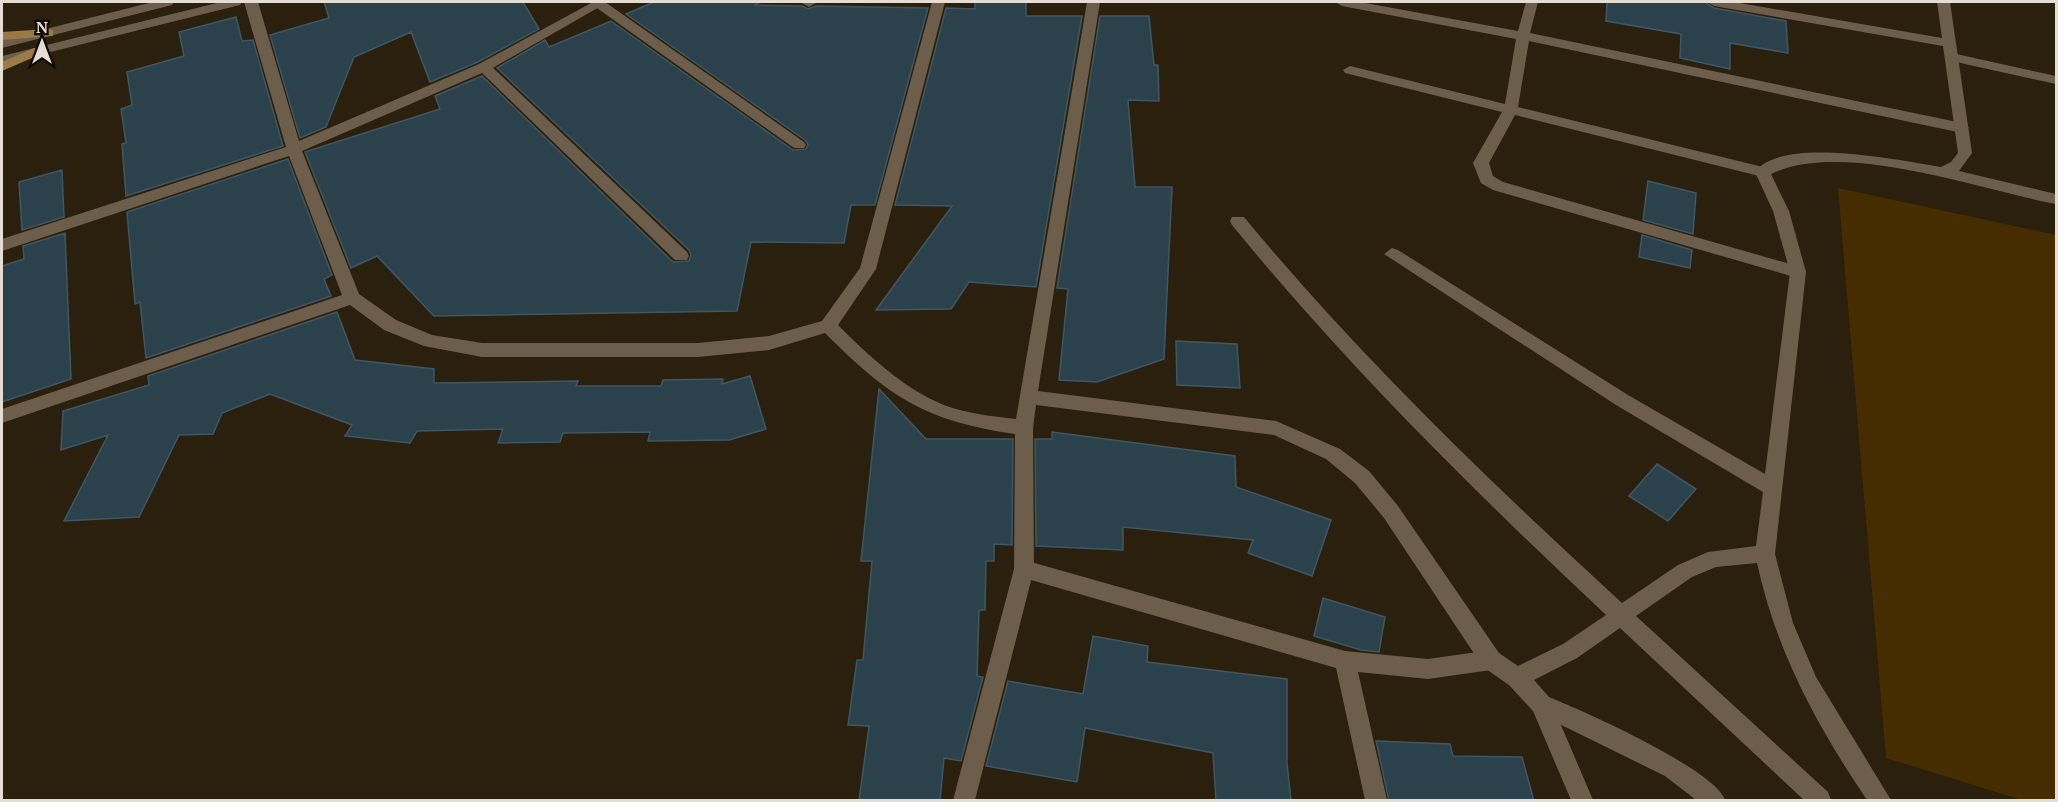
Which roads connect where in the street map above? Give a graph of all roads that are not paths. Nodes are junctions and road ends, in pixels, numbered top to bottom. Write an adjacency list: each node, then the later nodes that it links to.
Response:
1 (167, 2): 11 (street)
2 (235, 2): 16 (street)
3 (251, 2): 25 (street)
4 (600, 2): 19 (street); 24 (street)
5 (939, 2): 35 (street)
6 (1094, 2): 36 (street)
7 (1342, 2): 13 (street)
8 (1532, 2): 13 (street)
9 (1714, 2): 15 (street)
10 (1944, 2): 15 (street)
11 (48, 33): 12 (main road); 14 (street)
12 (2, 36)
13 (1523, 36): 22 (street); 23 (street)
14 (2, 44)
15 (1951, 50): 21 (street); 23 (street)
16 (34, 52): 17 (street); 18 (main road)
17 (2, 60)
18 (2, 67)
19 (484, 68): 25 (street); 32 (street)
20 (1350, 70): 22 (street)
21 (2056, 80)
22 (1511, 109): 26 (street); 33 (street)
23 (1962, 128): 27 (street)
24 (799, 145)
25 (294, 149): 30 (street); 34 (street)
26 (1763, 172): 27 (street); 33 (street)
27 (1942, 172): 28 (street)
28 (2056, 199)
29 (1238, 221): 42 (street)
30 (2, 245)
31 (1392, 254): 39 (street)
32 (681, 256)
33 (1798, 272): 39 (street)
34 (352, 298): 35 (street); 37 (street)
35 (828, 326): 38 (street)
36 (1028, 397): 38 (street); 43 (street)
37 (2, 416)
38 (1024, 428): 41 (street)
39 (1774, 489): 40 (street)
40 (1765, 554): 42 (street); 52 (street)
41 (1024, 569): 44 (street); 47 (street)
42 (1623, 616): 45 (street); 51 (street)
43 (1491, 660): 44 (street); 45 (street)
44 (1345, 661): 48 (street)
45 (1517, 678): 46 (street)
46 (1540, 704): 49 (street); 50 (street)
47 (964, 801)
48 (1376, 801)
49 (1582, 801)
50 (1714, 801)
51 (1820, 801)
52 (1880, 801)

